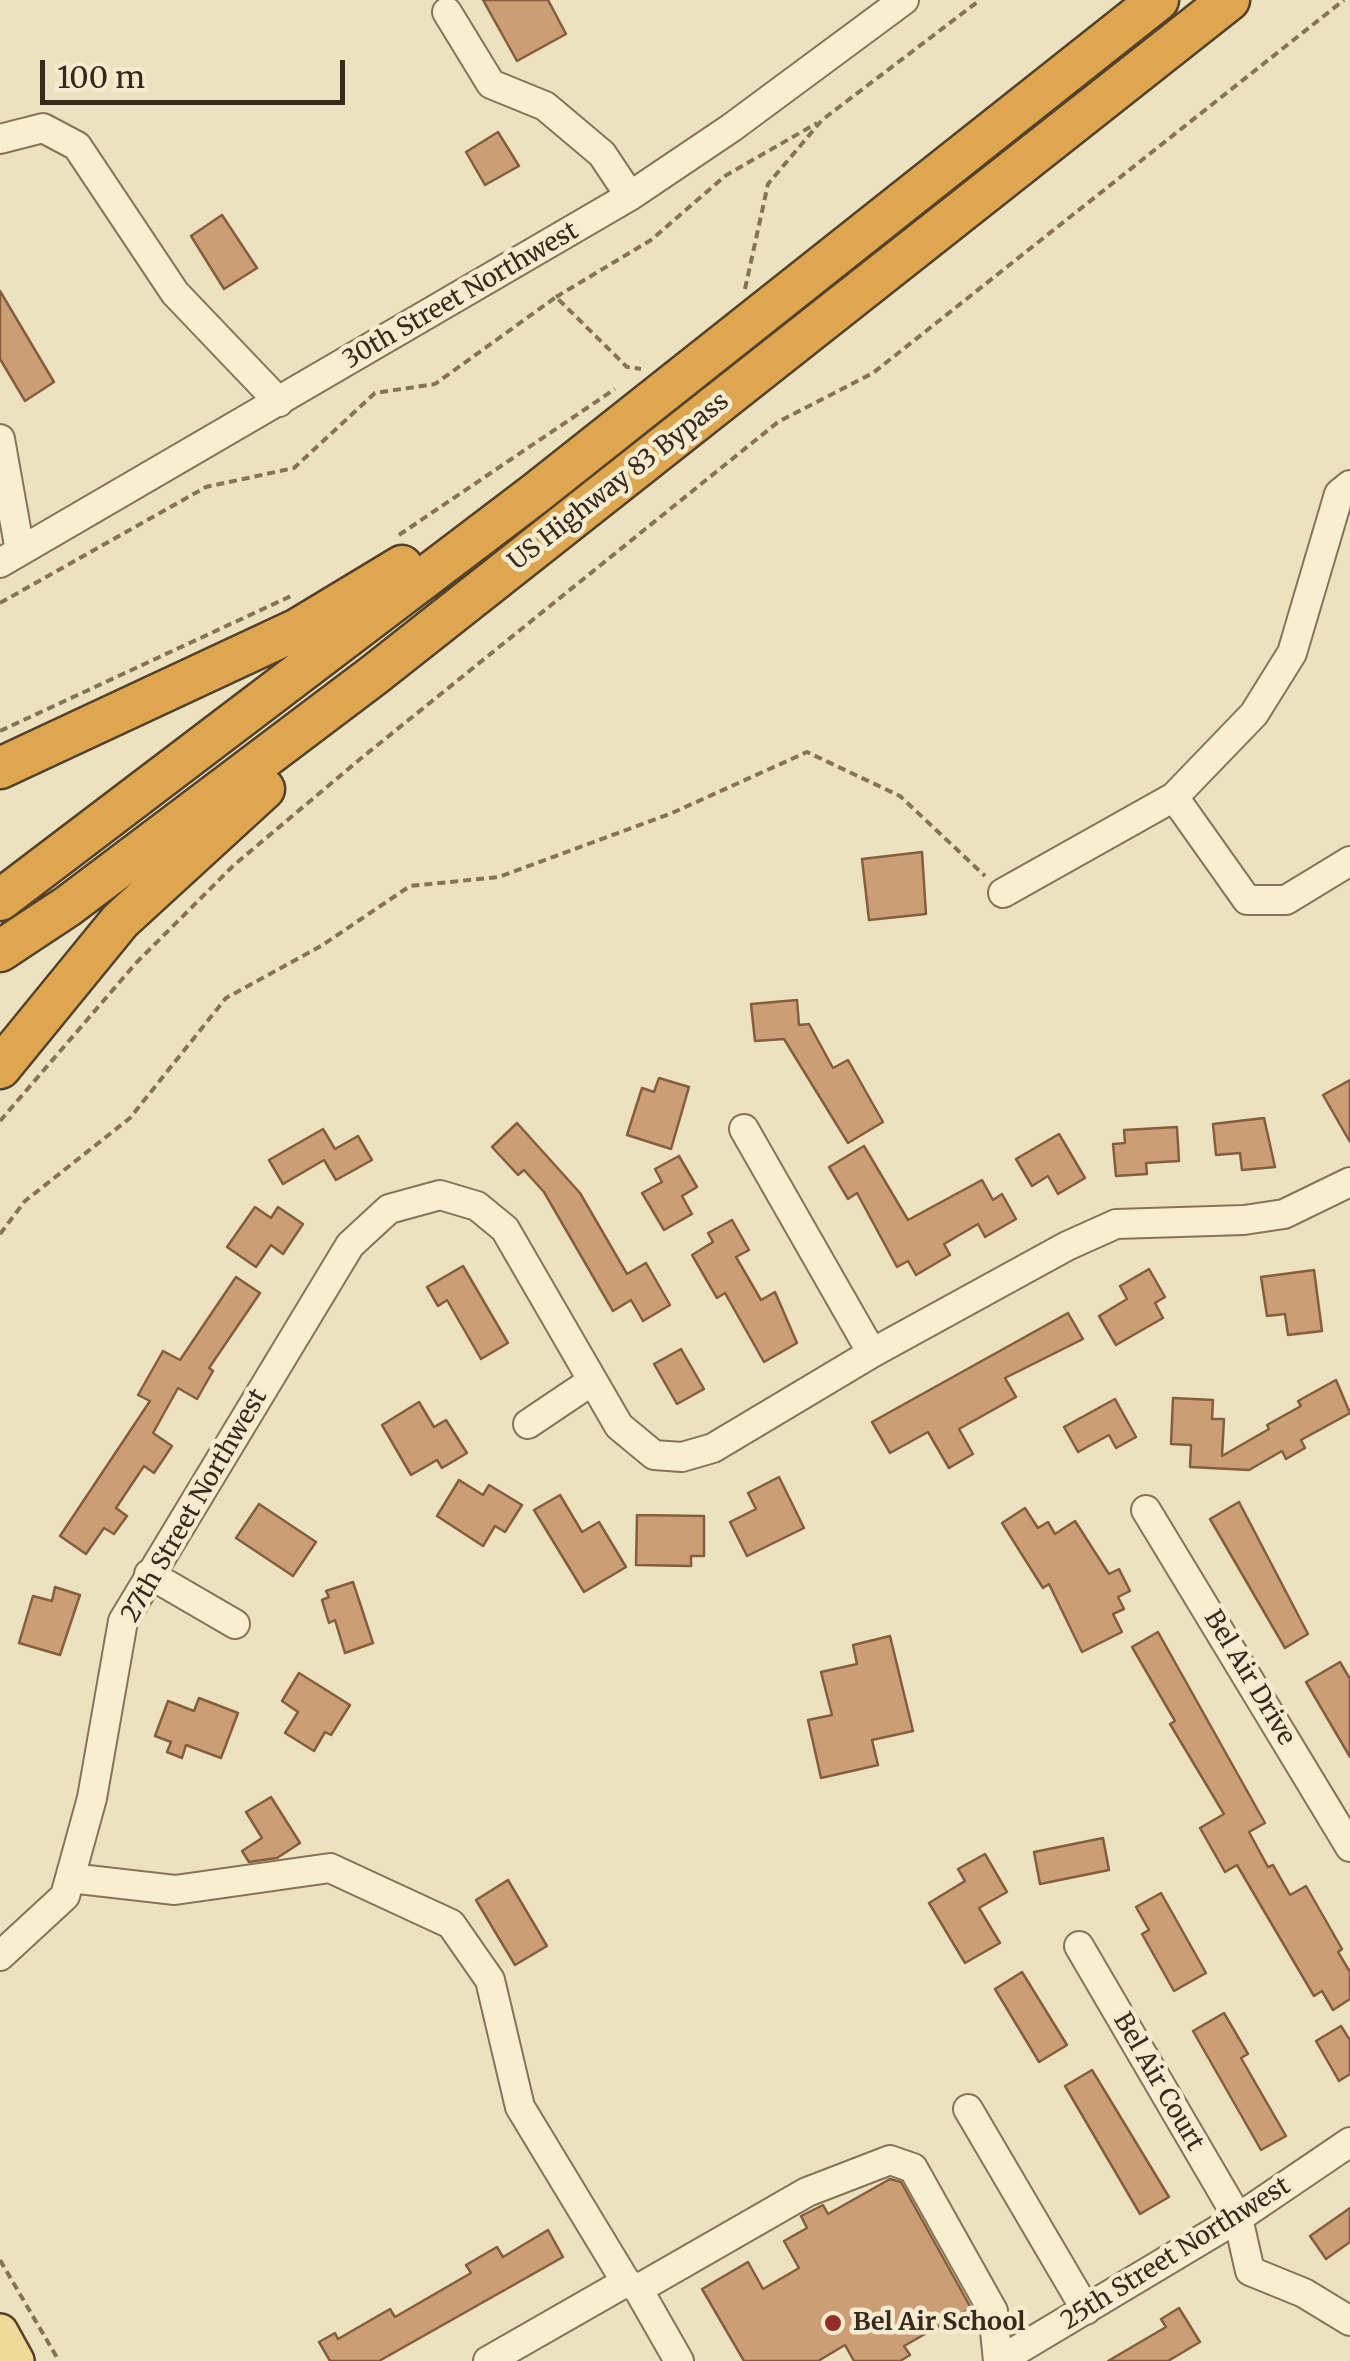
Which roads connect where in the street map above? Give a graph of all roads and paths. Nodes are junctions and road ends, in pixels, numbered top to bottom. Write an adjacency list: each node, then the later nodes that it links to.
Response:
1 (980, 0): 7 (path)
2 (1158, 0): 14 (highway, US Highway 83 Bypass)
3 (1229, 0): 16 (highway, US Highway 83 Bypass)
4 (1344, 0): 29 (path)
5 (895, 3): 9 (street, 30th Street Northwest)
6 (447, 12): 9 (street)
7 (822, 120): 10 (path); 11 (path)
8 (0, 139): 12 (street)
9 (630, 196): 12 (street, 30th Street Northwest)
10 (744, 295)
11 (556, 298): 17 (path); 20 (path)
12 (279, 402): 18 (street, 30th Street Northwest)
13 (0, 438): 18 (street)
14 (577, 458): 22 (highway); 26 (highway, US Highway 83 Bypass)
15 (1350, 485): 23 (street)
16 (553, 534): 27 (highway, US Highway 83 Bypass); 28 (highway)
17 (391, 539)
18 (10, 557)
19 (297, 593): 21 (path)
20 (0, 604)
21 (0, 730)
22 (0, 768)
23 (1174, 797): 24 (street); 25 (street)
24 (1350, 860)
25 (1003, 893): 32 (path)
26 (0, 900)
27 (0, 951)
28 (0, 1068)
29 (0, 1120)
30 (744, 1128): 33 (street)
31 (1350, 1183): 33 (street)
32 (0, 1234)
33 (872, 1353): 34 (street)
34 (592, 1382): 35 (street); 37 (street, 27th Street Northwest)
35 (528, 1424)
36 (1146, 1510): 39 (street, Bel Air Drive)
37 (149, 1574): 38 (street); 40 (street, 27th Street Northwest)
38 (235, 1624)
39 (1350, 1847)
40 (70, 1878): 42 (street, 27th Street Northwest); 47 (street)
41 (1079, 1946): 45 (street, Bel Air Court)
42 (0, 1956)
43 (968, 2110): 48 (street)
44 (1350, 2142): 45 (street, 25th Street Northwest)
45 (1238, 2218): 48 (street, 25th Street Northwest); 49 (street, Bel Air Court)
46 (0, 2260): 52 (path)
47 (632, 2286): 53 (street); 54 (street); 55 (street)
48 (1086, 2310): 55 (street, 25th Street Northwest)
49 (1350, 2322)
50 (0, 2332): 51 (main road)
51 (16, 2361)
52 (59, 2361)
53 (488, 2361)
54 (679, 2361)
55 (999, 2361)

